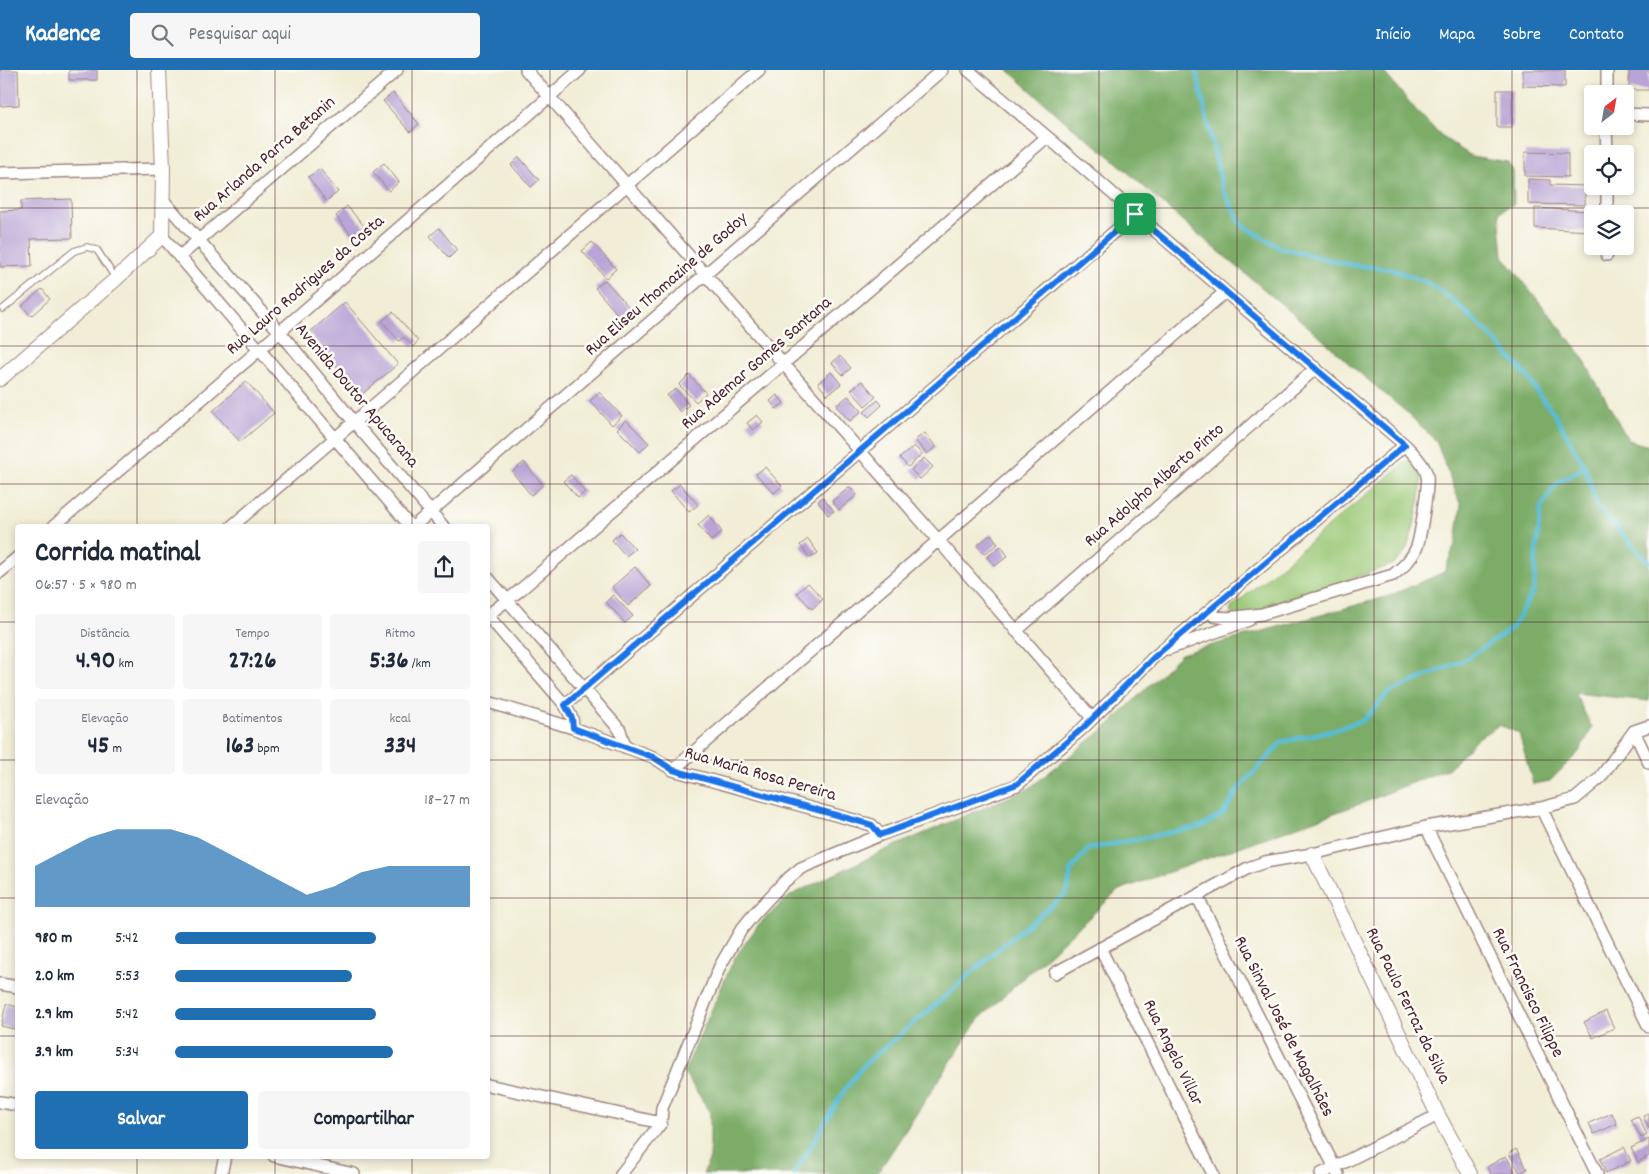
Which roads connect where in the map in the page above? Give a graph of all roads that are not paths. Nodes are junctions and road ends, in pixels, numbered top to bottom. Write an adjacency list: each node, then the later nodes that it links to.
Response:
1 (160, 70): 12 (street)
2 (397, 70): 18 (street, Rua Arlanda Parra Betanin)
3 (526, 70): 10 (street)
4 (580, 70): 10 (street, Rua Lauro Rodrigues da Costa)
5 (759, 70): 14 (street)
6 (942, 70): 20 (street, Rua Eliseu Thomazine de Godoy)
7 (968, 70): 11 (street)
8 (1607, 70): 9 (street)
9 (1607, 85)
10 (549, 97): 14 (street); 24 (street, Rua Lauro Rodrigues da Costa)
11 (1047, 137): 16 (street); 26 (street, Rua Ademar Gomes Santana)
12 (163, 169): 13 (street); 15 (street)
13 (0, 172)
14 (627, 185): 20 (street); 29 (street)
15 (162, 199): 17 (street); 18 (street, Avenida Doutor Apucarana)
16 (1135, 214): 22 (street); 32 (street)
17 (162, 236): 19 (street); 21 (street)
18 (198, 241): 19 (street, Rua Arlanda Parra Betanin); 24 (street, Avenida Doutor Apucarana)
19 (179, 257): 25 (street)
20 (705, 275): 26 (street); 33 (street, Rua Eliseu Thomazine de Godoy)
21 (116, 279): 23 (lane); 28 (street)
22 (1225, 292): 27 (street); 39 (street)
23 (3, 310)
24 (280, 332): 25 (street, Rua Lauro Rodrigues da Costa); 29 (street, Avenida Doutor Apucarana)
25 (259, 350): 30 (street); 34 (street, Rua Lauro Rodrigues da Costa)
26 (783, 364): 32 (street); 43 (street, Rua Ademar Gomes Santana)
27 (1316, 368): 31 (street); 48 (street, Rua Adolpho Alberto Pinto)
28 (0, 379)
29 (354, 422): 30 (street); 33 (street, Avenida Doutor Apucarana)
30 (335, 438): 35 (street); 36 (street)
31 (1405, 445): 44 (street); 46 (street)
32 (860, 451): 39 (street); 50 (street)
33 (431, 512): 37 (street, Rua Eliseu Thomazine de Godoy); 38 (street, Avenida Doutor Apucarana)
34 (56, 524)
35 (234, 524)
36 (408, 524)
37 (416, 524)
38 (441, 524)
39 (938, 540): 48 (street); 59 (street)
40 (15, 560): 41 (street)
41 (0, 572)
42 (490, 580): 43 (street)
43 (508, 601): 45 (street, Rua Ademar Gomes Santana); 50 (street)
44 (1215, 605): 46 (street); 49 (street)
45 (490, 614)
46 (1262, 614): 49 (street)
47 (490, 618): 52 (street)
48 (1016, 631): 53 (street)
49 (1162, 651): 53 (street)
50 (584, 689): 52 (street); 57 (street)
51 (490, 703): 55 (street, Rua Maria Rosa Pereira)
52 (565, 705): 55 (street)
53 (1092, 718): 62 (street)
54 (1649, 726): 56 (street)
55 (573, 728): 57 (street, Rua Maria Rosa Pereira)
56 (1634, 731): 58 (street); 60 (street)
57 (626, 748): 59 (street, Rua Maria Rosa Pereira)
58 (1649, 763)
59 (673, 770): 62 (street, Rua Maria Rosa Pereira)
60 (1541, 808): 61 (street); 69 (street)
61 (1426, 828): 63 (street); 84 (street, Rua Francisco Filippe)
62 (880, 835): 74 (street)
63 (1312, 854): 64 (street); 73 (street, Rua Paulo Ferraz da Silva)
64 (1197, 896): 65 (street); 77 (street, Rua Sinval José de Magalhães)
65 (1100, 948): 66 (street); 81 (street, Rua Angelo Villar)
66 (1055, 973)
67 (0, 984): 68 (street)
68 (15, 986)
69 (1649, 1027)
70 (490, 1085): 74 (street)
71 (0, 1102): 72 (street)
72 (15, 1104)
73 (1438, 1115): 77 (street); 83 (street, Rua Paulo Ferraz da Silva)
74 (661, 1122): 80 (street)
75 (224, 1159): 78 (street)
76 (287, 1159): 79 (street)
77 (1336, 1171): 82 (street)
78 (221, 1174)
79 (354, 1174)
80 (621, 1174)
81 (1213, 1174)
82 (1321, 1174)
83 (1470, 1174)
84 (1597, 1174)

